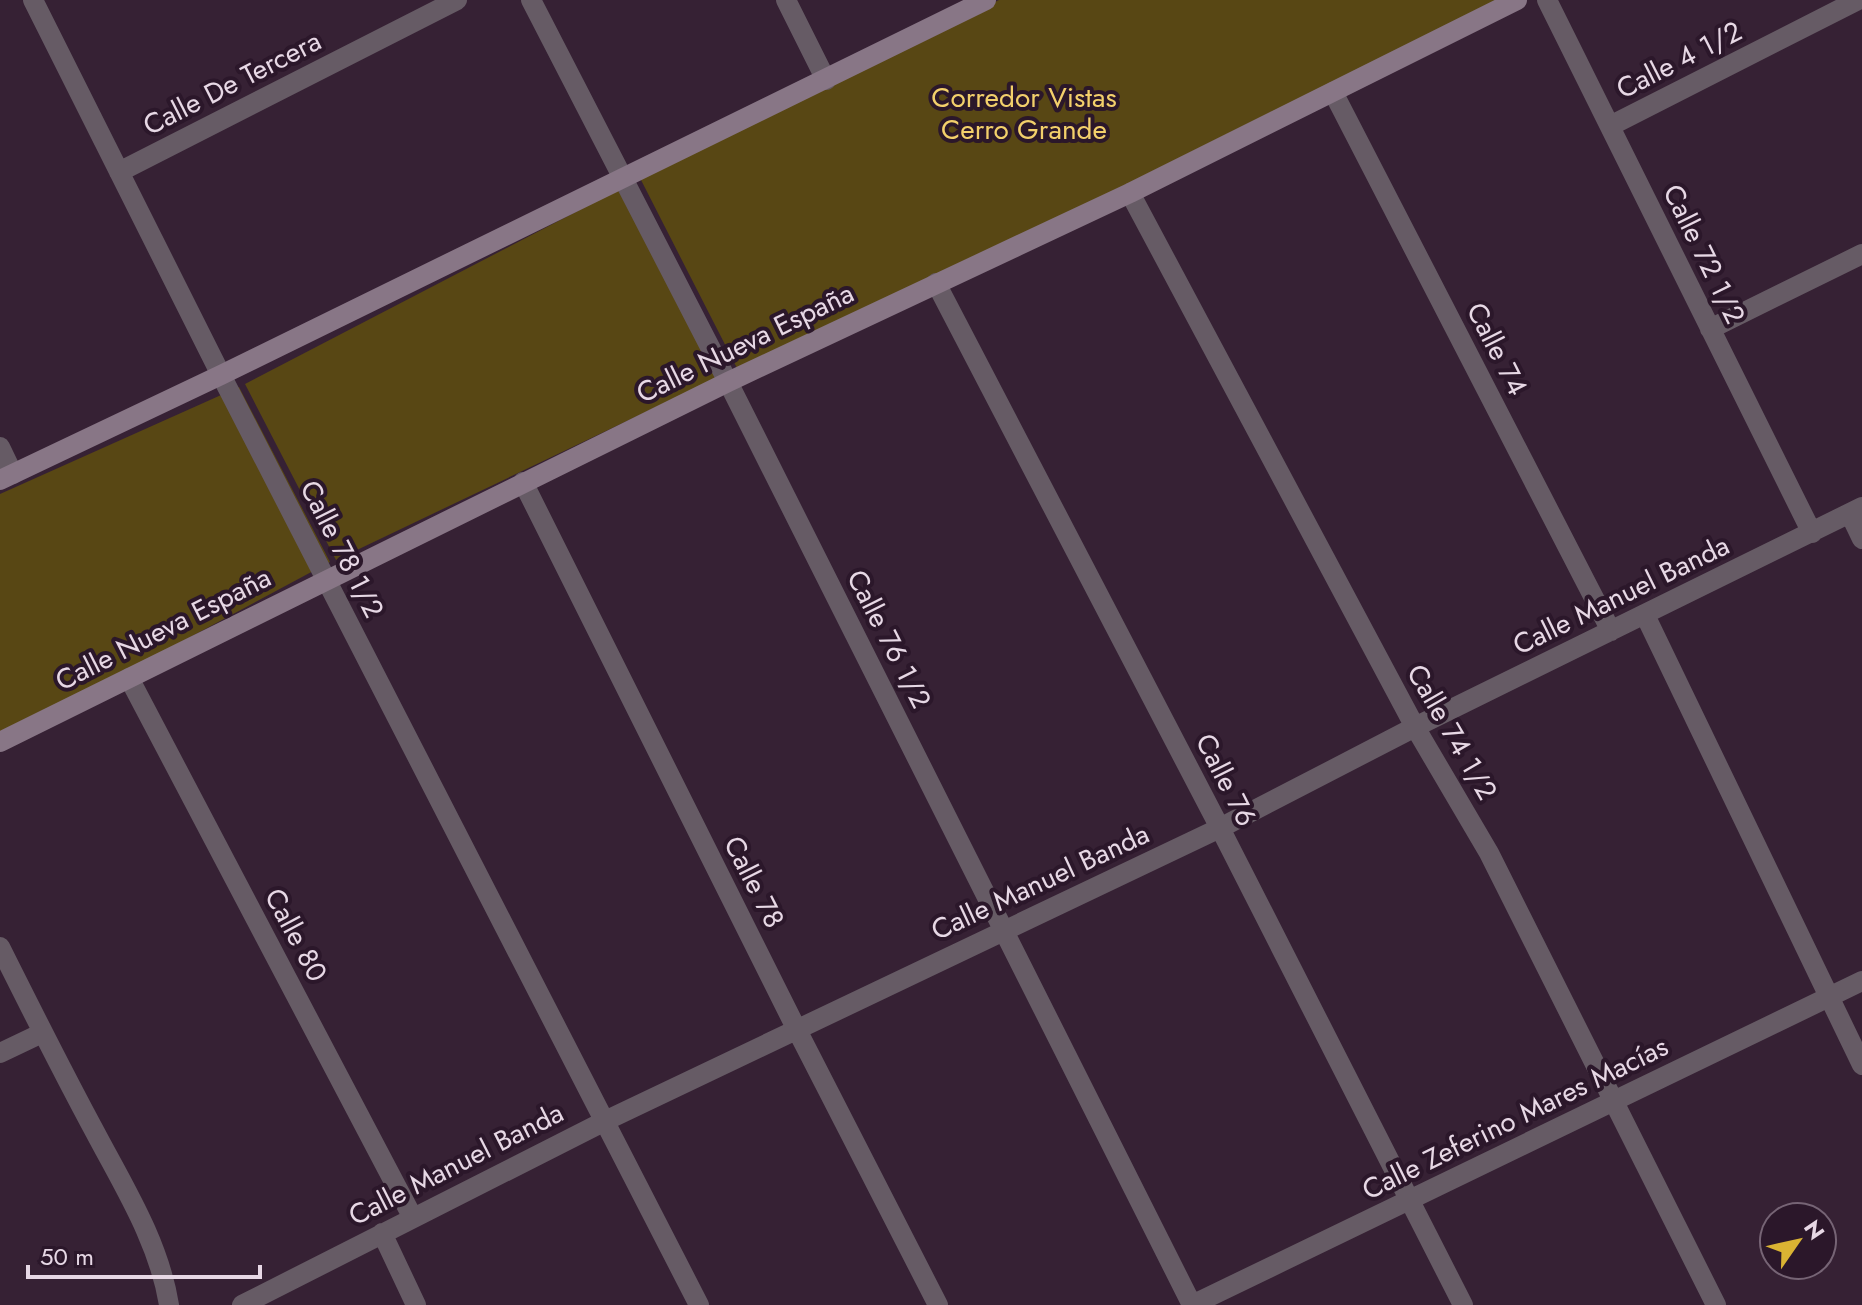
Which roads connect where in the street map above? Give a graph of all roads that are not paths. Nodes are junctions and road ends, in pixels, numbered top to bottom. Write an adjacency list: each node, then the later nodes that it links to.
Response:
1 (33, 0): 12 (street, Calle 78 1/2)
2 (457, 0): 12 (street, Calle De Tercera)
3 (531, 0): 13 (street, Calle 76 1/2)
4 (786, 0): 9 (street)
5 (986, 0): 9 (street)
6 (1517, 0): 10 (street, Calle Nueva España)
7 (1547, 0): 11 (street, Calle 72 1/2)
8 (1858, 0): 11 (street, Calle 4 1/2)
9 (826, 80): 13 (street)
10 (1333, 92): 14 (street, Calle Nueva España); 28 (street, Calle 74)
11 (1610, 126): 17 (street, Calle 72 1/2)
12 (119, 172): 18 (street, Calle 78 1/2)
13 (624, 179): 18 (street); 19 (street, Calle 76 1/2)
14 (1130, 193): 16 (street, Calle Nueva España); 30 (street, Calle 74 1/2)
15 (1862, 254): 17 (street)
16 (936, 283): 19 (street, Calle Nueva España); 32 (street, Calle 76)
17 (1710, 329): 24 (street, Calle 72 1/2)
18 (221, 375): 21 (street); 26 (street, Calle 78 1/2)
19 (728, 382): 22 (street, Calle Nueva España); 33 (street, Calle 76 1/2)
20 (0, 447): 21 (street)
21 (6, 477)
22 (523, 482): 26 (street, Calle Nueva España); 37 (street, Calle 78)
23 (1856, 510): 24 (street, Calle Manuel Banda); 25 (street)
24 (1812, 533): 27 (street, Calle Manuel Banda)
25 (1862, 539)
26 (326, 579): 29 (street, Calle Nueva España); 42 (street, Calle 78 1/2)
27 (1645, 615): 28 (street, Calle Manuel Banda); 36 (street)
28 (1611, 631): 30 (street, Calle Manuel Banda)
29 (129, 678): 31 (street, Calle Nueva España); 44 (street, Calle 80)
30 (1415, 727): 32 (street, Calle Manuel Banda); 41 (street, Calle 74 1/2)
31 (0, 742)
32 (1220, 828): 33 (street, Calle Manuel Banda); 43 (street, Calle 76)
33 (1005, 929): 37 (street, Calle Manuel Banda); 51 (street, Calle 76 1/2)
34 (0, 947): 38 (street)
35 (1862, 981): 36 (street, Calle Zeferino Mares Macías)
36 (1829, 997): 40 (street); 41 (street, Calle Zeferino Mares Macías)
37 (796, 1028): 42 (street, Calle Manuel Banda); 50 (street, Calle 78)
38 (42, 1033): 39 (street); 46 (street)
39 (0, 1053)
40 (1862, 1065)
41 (1614, 1100): 43 (street, Calle Zeferino Mares Macías); 53 (street, Calle 74 1/2)
42 (605, 1121): 44 (street, Calle Manuel Banda); 49 (street)
43 (1411, 1199): 51 (street, Calle Zeferino Mares Macías); 52 (street, Calle 76)
44 (413, 1218): 45 (street, Calle Manuel Banda)
45 (382, 1233): 47 (street, Calle Manuel Banda); 48 (street)
46 (169, 1305)
47 (242, 1305)
48 (416, 1305)
49 (699, 1305)
50 (938, 1305)
51 (1192, 1305)
52 (1463, 1305)
53 (1716, 1305)

